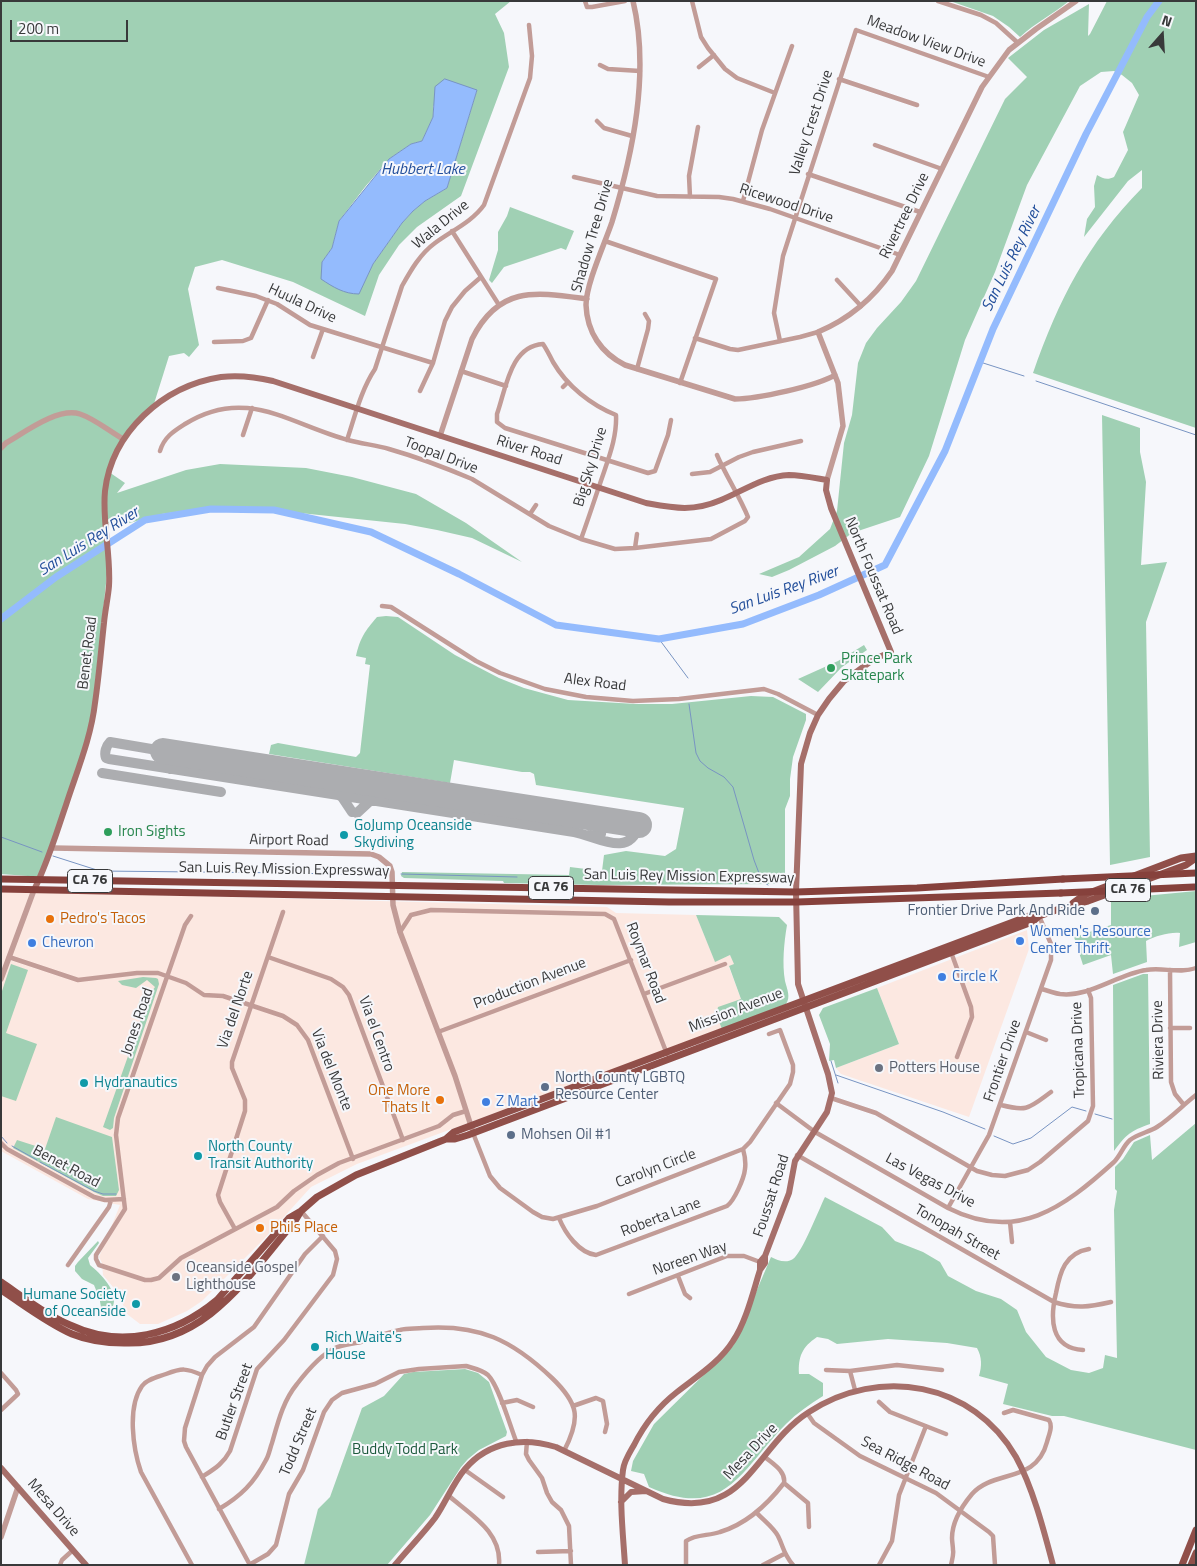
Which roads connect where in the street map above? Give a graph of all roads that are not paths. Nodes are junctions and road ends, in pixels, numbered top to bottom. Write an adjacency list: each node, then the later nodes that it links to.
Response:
1 (585, 1): 2 (street)
2 (625, 1)
3 (633, 1): 14 (street, Shadow Tree Drive)
4 (692, 1): 11 (street)
5 (938, 1): 9 (street)
6 (1076, 1): 9 (street, Rivertree Drive)
7 (529, 25): 31 (street, Wala Drive)
8 (856, 30): 15 (street, Meadow View Drive); 16 (street, Valley Crest Drive)
9 (1018, 43): 15 (street, Rivertree Drive)
10 (792, 46): 17 (street)
11 (714, 56): 13 (street); 17 (street)
12 (600, 65): 14 (street)
13 (699, 67)
14 (640, 71): 21 (street, Shadow Tree Drive)
15 (989, 77): 23 (street, Rivertree Drive)
16 (839, 79): 18 (street); 24 (street, Valley Crest Drive)
17 (775, 93): 28 (street)
18 (917, 105)
19 (596, 121): 21 (street)
20 (698, 127): 27 (street)
21 (632, 136): 26 (street, Shadow Tree Drive)
22 (875, 145): 23 (street)
23 (942, 169): 29 (street, Rivertree Drive)
24 (808, 174): 29 (street); 30 (street, Valley Crest Drive)
25 (574, 176): 26 (street, Ricewood Drive)
26 (621, 188): 27 (street, Ricewood Drive); 32 (street, Shadow Tree Drive)
27 (690, 197): 28 (street, Ricewood Drive)
28 (743, 202): 30 (street, Ricewood Drive)
29 (920, 212): 33 (street, Rivertree Drive)
30 (794, 219): 33 (street, Ricewood Drive); 45 (street, Valley Crest Drive)
31 (452, 231): 34 (street); 47 (street, Wala Drive)
32 (605, 241): 37 (street, Shadow Tree Drive); 44 (street)
33 (900, 255): 40 (street, Rivertree Drive)
34 (481, 277): 39 (street); 49 (street)
35 (837, 280): 40 (street)
36 (218, 288): 38 (street, Huula Drive)
37 (587, 299): 39 (street); 50 (street, Shadow Tree Drive)
38 (268, 300): 42 (street, Huula Drive); 46 (street)
39 (499, 304): 51 (street)
40 (861, 306): 43 (street, Rivertree Drive)
41 (645, 314): 50 (street)
42 (323, 329): 47 (street, Huula Drive); 48 (street)
43 (818, 332): 45 (street, Rivertree Drive); 52 (street, North Foussat Road)
44 (695, 338): 45 (street, Rivertree Drive); 55 (street)
45 (780, 341)
46 (214, 342)
47 (381, 348): 49 (street, Huula Drive); 60 (street, Wala Drive)
48 (313, 356)
49 (432, 363): 58 (street)
50 (637, 369): 55 (street, Shadow Tree Drive)
51 (461, 371): 56 (street); 63 (street)
52 (835, 375): 55 (street, Shadow Tree Drive); 73 (street, North Foussat Road)
53 (222, 377): 60 (main road, River Road); 64 (main road, Benet Road)
54 (568, 382): 56 (street, Big Sky Drive); 57 (street); 70 (street, Big Sky Drive)
55 (680, 383)
56 (506, 386): 70 (street)
57 (563, 387)
58 (420, 391)
59 (252, 408): 62 (street); 65 (street, Toopal Drive); 68 (street, Toopal Drive)
60 (357, 409): 63 (main road, River Road); 65 (street, Wala Drive)
61 (671, 420): 70 (street)
62 (243, 436)
63 (440, 436): 74 (main road, River Road)
64 (123, 439): 67 (street); 83 (main road, Benet Road)
65 (347, 440): 77 (street, Toopal Drive)
66 (801, 441): 71 (street)
67 (1, 448)
68 (160, 451)
69 (717, 454): 71 (street)
70 (608, 460): 74 (street, Big Sky Drive)
71 (722, 465): 72 (street); 75 (street)
72 (692, 474)
73 (827, 480): 75 (main road, River Road); 82 (main road, North Foussat Road)
74 (599, 488): 75 (main road, River Road); 79 (street, Big Sky Drive)
75 (736, 492): 80 (street, Toopal Drive)
76 (536, 505): 77 (street)
77 (530, 514): 79 (street, Toopal Drive)
78 (637, 534): 80 (street)
79 (581, 539): 80 (street, Toopal Drive)
80 (635, 548)
81 (382, 606): 82 (street, Alex Road)
82 (818, 715): 92 (main road, North Foussat Road)
83 (53, 848): 87 (main road, Benet Road); 88 (street, Airport Road)
84 (1196, 857): 97 (main road, Mission Avenue)
85 (1196, 873): 92 (highway, San Luis Rey Mission Expressway / CA 76, bridge)
86 (1, 879): 87 (highway, San Luis Rey Mission Expressway / CA 76)
87 (39, 880): 88 (highway, San Luis Rey Mission Expressway / CA 76); 91 (main road, Benet Road)
88 (393, 885): 92 (highway, San Luis Rey Mission Expressway / CA 76); 93 (street, Airport Road)
89 (1195, 887): 94 (highway, San Luis Rey Mission Expressway / CA 76, bridge)
90 (1, 889): 91 (highway, San Luis Rey Mission Expressway / CA 76)
91 (34, 890): 93 (highway, San Luis Rey Mission Expressway / CA 76); 100 (street, Benet Road)
92 (796, 892): 94 (main road, North Foussat Road)
93 (393, 896): 94 (highway, San Luis Rey Mission Expressway / CA 76); 98 (street, Airport Road)
94 (797, 902): 111 (main road, North Foussat Road)
95 (283, 912): 101 (street, Via del Norte)
96 (192, 916): 106 (street, Jones Road)
97 (1039, 916): 99 (main road, Mission Avenue); 108 (street, Frontier Drive)
98 (400, 932): 102 (street, Roymar Road); 115 (street, Airport Road)
99 (950, 949): 111 (main road, Mission Avenue); 120 (street)
100 (9, 957): 106 (street, Via del Monte); 107 (street, Benet Road)
101 (268, 957): 112 (street, Via del Norte); 134 (street, Via el Centro)
102 (630, 960): 110 (street, Roymar Road); 115 (street, Production Avenue)
103 (725, 964): 110 (street)
104 (1196, 968): 105 (street)
105 (1170, 970): 109 (street); 113 (street, Riviera Drive)
106 (167, 976): 112 (street, Via del Monte); 140 (street, Jones Road)
107 (1, 979)
108 (1042, 989): 109 (street); 116 (street, Frontier Drive)
109 (1088, 990): 139 (street, Tropicana Drive)
110 (644, 994): 119 (street, Roymar Road)
111 (804, 1004): 119 (main road, Mission Avenue); 126 (main road)
112 (251, 1005): 138 (street, Via del Monte); 146 (street, Via del Norte)
113 (1170, 1028): 114 (street); 129 (street, Riviera Drive)
114 (1190, 1028)
115 (438, 1032): 130 (street, Airport Road)
116 (1026, 1032): 118 (street); 128 (street, Frontier Drive)
117 (769, 1034): 127 (street)
118 (1046, 1040)
119 (668, 1056): 121 (main road, Mission Avenue); 122 (main road, Mission Avenue)
120 (957, 1057)
121 (615, 1071): 122 (main road); 123 (main road, Mission Avenue)
122 (596, 1088): 131 (main road, Mission Avenue)
123 (560, 1092): 131 (main road); 132 (main road, Mission Avenue)
124 (1051, 1092): 128 (street)
125 (1196, 1095): 129 (street, Las Vegas Drive)
126 (831, 1098): 133 (main road, Foussat Road); 139 (street, Tropicana Drive)
127 (776, 1103): 133 (street, Las Vegas Drive); 136 (street)
128 (1001, 1105): 139 (street, Frontier Drive)
129 (1184, 1105): 145 (street, Las Vegas Drive)
130 (466, 1111): 132 (street, Airport Road); 134 (street)
131 (520, 1116): 132 (main road, Mission Avenue)
132 (472, 1129): 143 (main road, Mission Avenue); 144 (street, Carolyn Circle)
133 (815, 1132): 137 (main road, Foussat Road); 142 (street, Las Vegas Drive)
134 (403, 1140): 138 (street)
135 (1, 1143): 141 (street, Benet Road)
136 (743, 1149): 144 (street, Carolyn Circle); 144 (street, Roberta Lane)
137 (797, 1155): 150 (main road, Foussat Road); 159 (street, Tonopah Street)
138 (353, 1159): 146 (street)
139 (971, 1168): 142 (street, Frontier Drive)
140 (124, 1199): 141 (street, Benet Road); 146 (street)
141 (110, 1200): 152 (street)
142 (948, 1208): 145 (street, Las Vegas Drive)
143 (301, 1210): 147 (street, Butler Street); 155 (main road, Mission Avenue); 156 (main road, Mission Avenue)
144 (559, 1218)
145 (1010, 1222): 148 (street)
146 (235, 1229)
147 (322, 1236): 166 (street); 185 (street, Butler Street)
148 (1012, 1242)
149 (1089, 1249): 159 (street)
150 (765, 1256): 151 (main road, Foussat Road); 153 (main road, Foussat Road)
151 (760, 1262): 153 (main road, Foussat Road); 154 (street, Noreen Way)
152 (68, 1265)
153 (760, 1270): 186 (main road, Foussat Road)
154 (678, 1276): 157 (street, Noreen Way); 158 (street)
155 (1, 1282)
156 (1, 1290)
157 (630, 1294)
158 (690, 1298)
159 (1054, 1302): 160 (street, Tonopah Street); 161 (street)
160 (1111, 1302)
161 (1083, 1350)
162 (826, 1370): 164 (street)
163 (942, 1370): 164 (street)
164 (850, 1371): 167 (street)
165 (1, 1373): 172 (street)
166 (202, 1375): 185 (street); 208 (street)
167 (855, 1390): 173 (main road, Mesa Drive); 184 (main road, Mesa Drive)
168 (879, 1402): 175 (street)
169 (502, 1403): 171 (street); 178 (street, Todd Street); 209 (street, Todd Street)
170 (573, 1406): 176 (street); 180 (street); 194 (street)
171 (534, 1407)
172 (1, 1410)
173 (807, 1413): 181 (main road, Mesa Drive); 187 (street, Sea Ridge Road)
174 (1004, 1413): 184 (street)
175 (926, 1426): 177 (street); 187 (street)
176 (605, 1432)
177 (946, 1434)
178 (516, 1441): 179 (main road, Mesa Drive); 183 (main road, Mesa Drive)
179 (527, 1441): 180 (main road, Mesa Drive); 201 (street)
180 (564, 1451): 186 (main road, Mesa Drive)
181 (765, 1457): 188 (street); 190 (main road, Mesa Drive)
182 (1, 1468): 189 (main road, Mesa Drive)
183 (465, 1470): 191 (main road, Mesa Drive); 192 (street)
184 (1023, 1472): 195 (street); 219 (main road, Mesa Drive)
185 (202, 1477): 194 (street)
186 (623, 1477): 190 (main road, Mesa Drive); 193 (main road, Foussat Road)
187 (905, 1478): 195 (street, Sea Ridge Road); 216 (street)
188 (784, 1483): 196 (street); 197 (street)
189 (18, 1487): 199 (street); 200 (main road, Mesa Drive)
190 (646, 1490): 193 (main road)
191 (449, 1496): 205 (main road, Mesa Drive); 210 (street)
192 (503, 1497)
193 (621, 1502): 212 (main road, Foussat Road)
194 (220, 1508): 209 (street)
195 (961, 1510): 217 (street); 218 (street, Sea Ridge Road)
196 (756, 1512): 204 (street); 213 (street)
197 (809, 1527)
198 (1196, 1530): 220 (main road)
199 (1, 1537)
200 (73, 1550): 206 (street); 207 (main road, Mesa Drive)
201 (571, 1551): 202 (street); 211 (street)
202 (538, 1552)
203 (1196, 1553): 221 (main road)
204 (784, 1554): 214 (street); 215 (street)
205 (400, 1563)
206 (60, 1565)
207 (86, 1565)
208 (192, 1565)
209 (250, 1565)
210 (499, 1565)
211 (571, 1565)
212 (625, 1565)
213 (686, 1565)
214 (763, 1565)
215 (793, 1565)
216 (879, 1565)
217 (952, 1565)
218 (995, 1565)
219 (1053, 1565)
220 (1182, 1565)
221 (1191, 1565)

